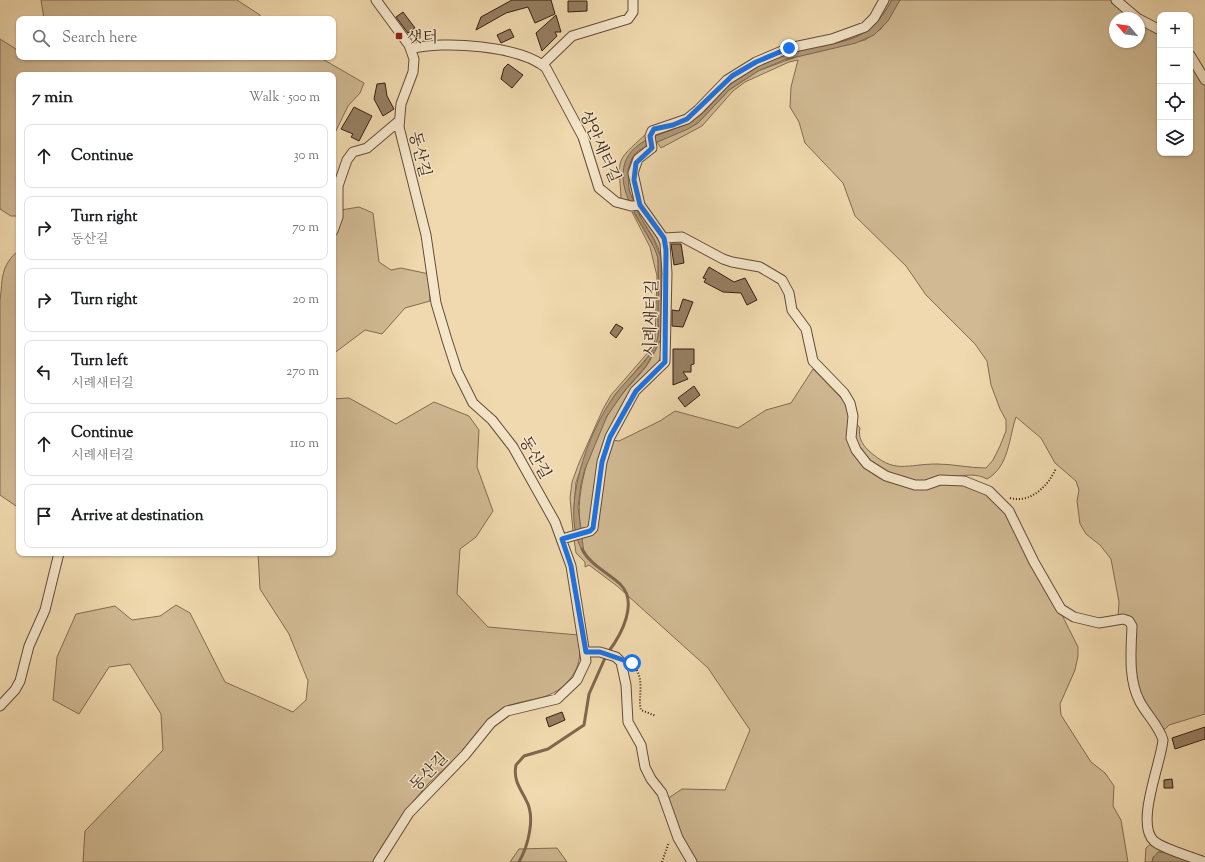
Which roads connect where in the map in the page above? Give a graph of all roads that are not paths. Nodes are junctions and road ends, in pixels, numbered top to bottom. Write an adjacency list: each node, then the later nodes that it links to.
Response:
1 (376, 0): 8 (street)
2 (633, 0): 10 (street)
3 (884, 0): 13 (street, 시례새터길)
4 (1116, 0): 5 (street)
5 (1130, 12)
6 (1145, 22): 7 (street)
7 (1157, 28)
8 (411, 49): 10 (street, 상안새터길); 12 (street, 동산길)
9 (1193, 60): 11 (street)
10 (542, 65): 13 (street, 상안새터길)
11 (1205, 80)
12 (399, 121): 14 (street); 16 (street, 동산길)
13 (635, 206): 15 (street, 시례새터길)
14 (336, 223)
15 (664, 238): 16 (street, 시례새터길); 22 (street)
16 (562, 539): 18 (street, 동산길)
17 (58, 556): 19 (street)
18 (586, 652): 20 (street, 동산길); 21 (street)
19 (0, 706)
20 (378, 862)
21 (692, 862)
22 (1205, 862)

